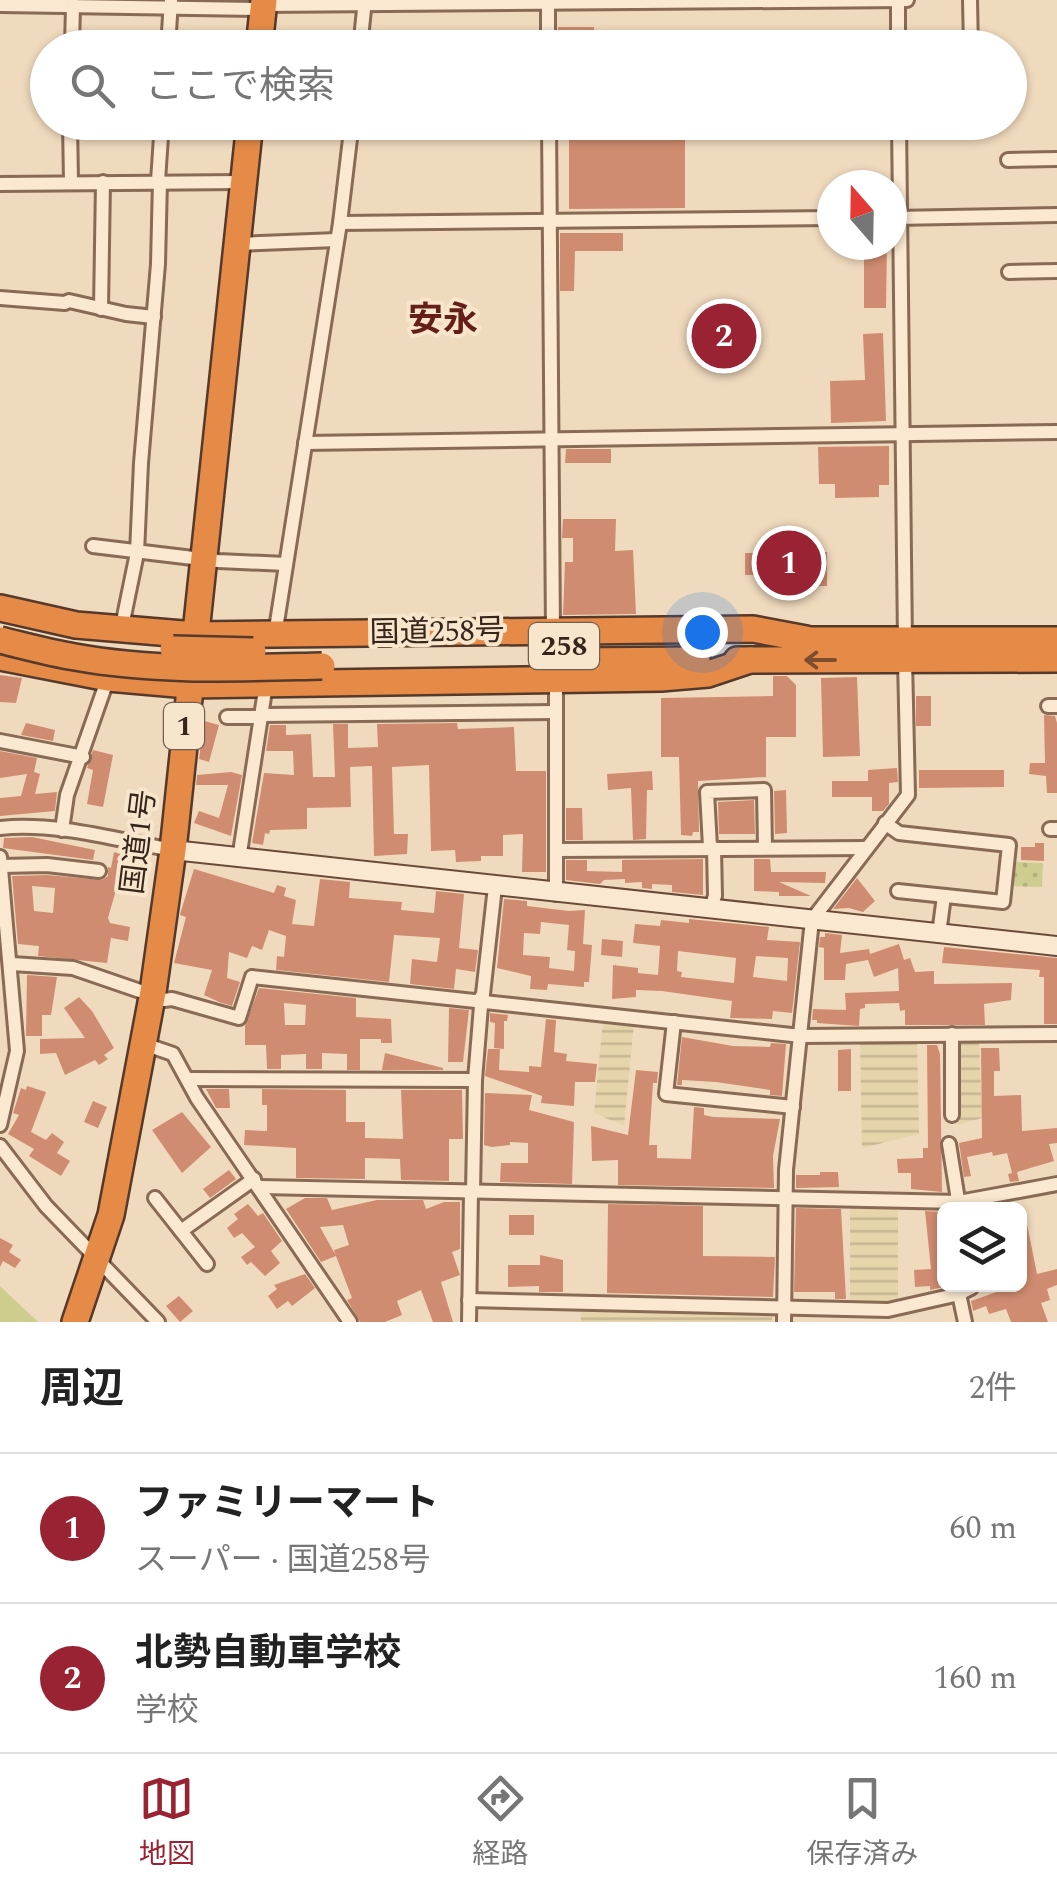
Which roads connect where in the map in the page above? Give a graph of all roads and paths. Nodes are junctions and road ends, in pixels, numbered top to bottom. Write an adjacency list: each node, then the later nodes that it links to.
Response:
1 (898, 0): 2 (street); 5 (street); 15 (street)
2 (908, 0)
3 (970, 0): 16 (street)
4 (365, 2): 5 (street); 9 (street); 13 (street)
5 (548, 2): 14 (street)
6 (2, 4): 8 (street)
7 (170, 4): 8 (street); 9 (street); 11 (street)
8 (72, 5): 10 (street)
9 (263, 5): 12 (highway)
10 (72, 30)
11 (169, 30)
12 (260, 30)
13 (362, 30)
14 (548, 30)
15 (898, 30)
16 (971, 30)
17 (70, 140): 27 (street)
18 (161, 140): 26 (street)
19 (248, 140): 29 (highway, 国道1号 / 1)
20 (350, 140): 35 (street)
21 (549, 140): 34 (street)
22 (898, 140): 25 (street)
23 (1008, 160): 24 (street)
24 (1057, 160)
25 (898, 170)
26 (159, 181): 28 (street); 29 (street); 43 (street)
27 (70, 182): 28 (street); 30 (street)
28 (104, 182): 42 (street)
29 (244, 182): 37 (highway, 国道1号 / 1)
30 (0, 184)
31 (1057, 215): 33 (street)
32 (817, 218): 34 (street)
33 (907, 218)
34 (550, 222): 35 (street); 46 (street)
35 (340, 223): 36 (street)
36 (337, 240): 37 (street); 47 (street)
37 (238, 244): 50 (highway, 国道1号 / 1)
38 (898, 260): 45 (street)
39 (1057, 271): 40 (street)
40 (1010, 272)
41 (0, 298): 42 (street)
42 (101, 309): 43 (street)
43 (154, 316): 49 (street)
44 (1057, 432): 45 (street)
45 (904, 434): 46 (street); 61 (street)
46 (553, 438): 47 (street); 55 (street)
47 (305, 443): 51 (street)
48 (92, 546): 49 (street)
49 (137, 553): 50 (street); 54 (street)
50 (204, 558): 51 (street); 56 (highway, 国道1号 / 1)
51 (286, 564): 57 (street)
52 (0, 608): 54 (highway)
53 (0, 624): 63 (highway, 国道258号 / 258, bridge)
54 (120, 631): 56 (highway)
55 (553, 632): 57 (highway); 58 (highway)
56 (195, 634): 57 (highway); 69 (highway, 国道1号 / 1)
57 (275, 634)
58 (806, 639): 61 (highway, 国道258号 / 258); 63 (highway, 国道258号 / 258)
59 (0, 640): 63 (highway, 国道258号 / 258, bridge)
60 (1057, 640): 61 (highway, 国道258号 / 258)
61 (905, 651): 64 (highway, 国道258号 / 258); 65 (highway, 国道258号 / 258, one-way to 65); 75 (street)
62 (0, 657): 66 (highway)
63 (322, 658): 65 (highway, 国道258号 / 258)
64 (1057, 659)
65 (750, 660): 67 (highway)
66 (108, 678): 69 (highway); 74 (street)
67 (556, 678): 68 (highway); 70 (street)
68 (266, 683): 69 (highway); 71 (street)
69 (188, 684): 81 (highway, 国道1号 / 1)
70 (556, 712): 71 (street); 82 (street)
71 (262, 716): 72 (street); 84 (street)
72 (227, 717)
73 (0, 741): 74 (street)
74 (82, 756): 77 (street)
75 (885, 823): 80 (street); 90 (street)
76 (0, 828): 77 (street)
77 (62, 830): 81 (street)
78 (712, 848): 79 (street); 79 (street); 82 (street); 91 (street)
79 (765, 848): 80 (street)
80 (866, 848): 92 (street)
81 (173, 850): 84 (street); 103 (highway, 国道1号 / 1)
82 (557, 850): 89 (street)
83 (0, 857): 85 (street)
84 (239, 859): 87 (street)
85 (1, 866): 86 (street); 95 (street)
86 (99, 871)
87 (495, 886): 89 (street); 98 (street)
88 (898, 891): 90 (street)
89 (556, 894): 91 (street)
90 (944, 896): 93 (street)
91 (710, 910): 92 (street)
92 (812, 920): 93 (street); 102 (street)
93 (940, 934): 94 (street)
94 (1057, 946)
95 (12, 964): 96 (street); 108 (street)
96 (140, 991)
97 (164, 1000): 98 (street)
98 (482, 1001): 99 (street); 105 (street)
99 (674, 1022): 102 (street); 106 (street)
100 (952, 1034): 101 (street); 102 (street); 107 (street)
101 (1057, 1034)
102 (801, 1036): 106 (street)
103 (144, 1044): 104 (street); 120 (highway, 国道1号 / 1)
104 (187, 1079): 105 (street); 111 (street)
105 (475, 1080): 113 (street)
106 (794, 1108): 115 (street)
107 (952, 1116)
108 (0, 1125)
109 (949, 1144): 116 (street)
110 (0, 1146): 120 (street)
111 (257, 1183): 113 (street); 119 (street); 128 (street)
112 (1057, 1184): 117 (street)
113 (472, 1192): 115 (street); 124 (street)
114 (156, 1198): 119 (street)
115 (787, 1199): 118 (street); 125 (street)
116 (958, 1202)
117 (977, 1202)
118 (937, 1205)
119 (182, 1231): 121 (street)
120 (98, 1257): 126 (highway, 国道1号 / 1); 127 (street)
121 (207, 1264)
122 (963, 1292): 123 (street)
123 (959, 1294): 125 (street); 131 (street)
124 (469, 1300): 125 (street); 129 (street)
125 (784, 1306): 130 (street)
126 (77, 1321)
127 (158, 1322)
128 (350, 1322)
129 (469, 1322)
130 (784, 1322)
131 (966, 1322)

